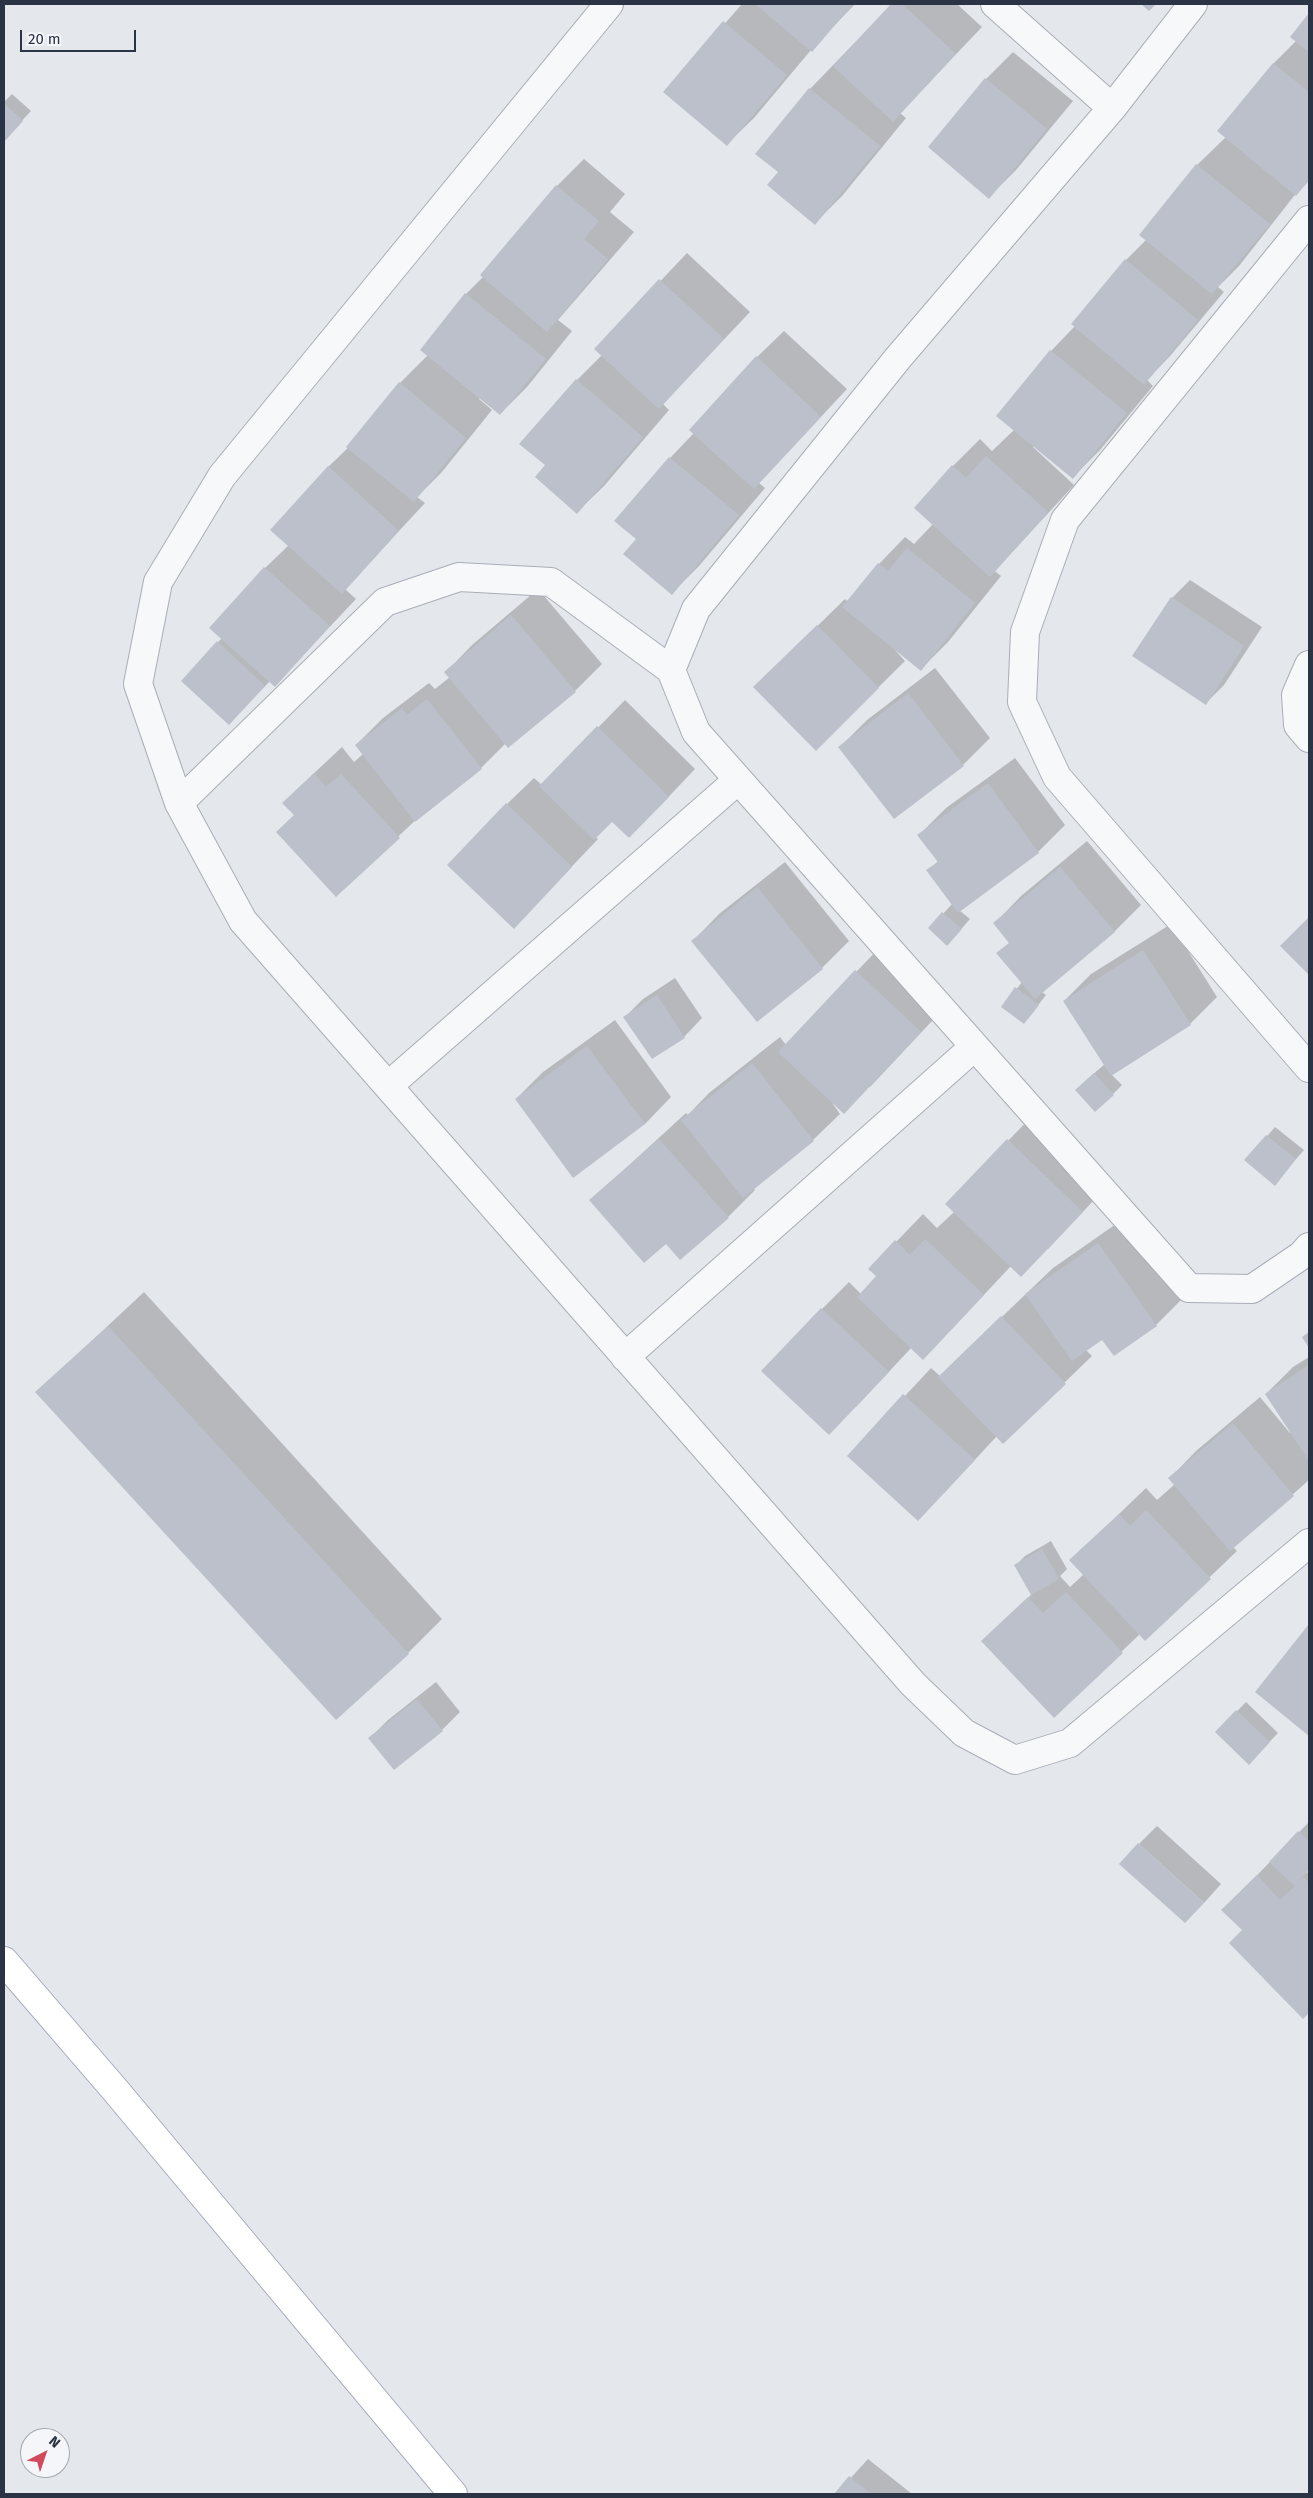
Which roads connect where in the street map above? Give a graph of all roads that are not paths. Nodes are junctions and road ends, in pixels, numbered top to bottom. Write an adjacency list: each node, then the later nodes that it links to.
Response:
1 (609, 4): 10 (street)
2 (995, 4): 4 (street)
3 (1193, 4): 4 (street)
4 (1112, 108): 7 (street)
5 (1309, 220): 12 (street)
6 (1309, 665): 8 (street)
7 (671, 670): 9 (street); 10 (street)
8 (1309, 738)
9 (738, 780): 11 (street); 13 (street)
10 (179, 803): 13 (street)
11 (974, 1047): 14 (street); 15 (street)
12 (1309, 1068)
13 (388, 1086): 15 (street)
14 (1309, 1247)
15 (625, 1357): 16 (street)
16 (1309, 1543)
17 (4, 1961): 18 (main road)
18 (453, 2494)

